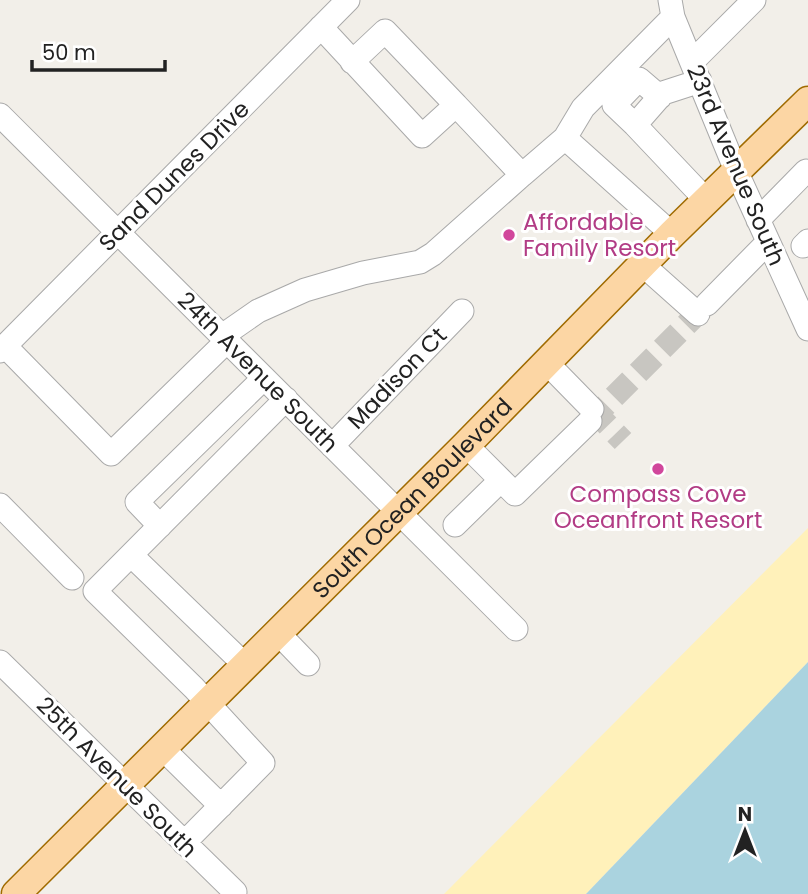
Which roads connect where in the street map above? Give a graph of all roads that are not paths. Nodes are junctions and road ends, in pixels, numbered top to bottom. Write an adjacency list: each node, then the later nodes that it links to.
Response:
1 (348, 0): 4 (street, Sand Dunes Drive)
2 (754, 0): 6 (street)
3 (671, 8): 6 (street, 23rd Avenue South); 10 (street)
4 (321, 27): 5 (street); 16 (street, Sand Dunes Drive)
5 (352, 62): 7 (street); 7 (street)
6 (696, 72): 12 (street, 23rd Avenue South); 14 (street)
7 (456, 105): 13 (street)
8 (806, 108): 12 (main road, South Ocean Boulevard)
9 (0, 115): 16 (street, 24th Avenue South)
10 (565, 138): 13 (street); 17 (street)
11 (807, 171): 15 (street)
12 (737, 173): 14 (main road, South Ocean Boulevard); 15 (street, 23rd Avenue South)
13 (523, 175): 22 (street)
14 (707, 201): 17 (main road, South Ocean Boulevard)
15 (758, 220): 18 (street, 23rd Avenue South)
16 (118, 232): 22 (street, 24th Avenue South); 23 (street, Sand Dunes Drive)
17 (672, 234): 19 (main road, South Ocean Boulevard)
18 (768, 242): 19 (street); 21 (street, 23rd Avenue South)
19 (643, 265): 24 (main road, South Ocean Boulevard)
20 (462, 311): 28 (street, Madison Ct)
21 (806, 319)
22 (224, 338): 23 (street); 25 (street, 24th Avenue South)
23 (3, 349)
24 (546, 362): 27 (main road, South Ocean Boulevard); 29 (street)
25 (264, 377): 26 (street, 24th Avenue South); 33 (street)
26 (286, 399): 28 (street, 24th Avenue South); 33 (street)
27 (466, 445): 29 (street); 31 (main road, South Ocean Boulevard)
28 (332, 446): 31 (street, 24th Avenue South)
29 (500, 480): 32 (street)
30 (0, 505): 35 (street)
31 (399, 512): 36 (street, 24th Avenue South); 37 (main road, South Ocean Boulevard)
32 (455, 525)
33 (160, 526): 34 (street)
34 (131, 555): 39 (street); 41 (street)
35 (72, 578)
36 (516, 629)
37 (278, 633): 38 (street); 39 (main road, South Ocean Boulevard)
38 (309, 664)
39 (245, 665): 41 (main road, South Ocean Boulevard)
40 (3, 669): 43 (street, 25th Avenue South)
41 (208, 702): 42 (main road, South Ocean Boulevard); 44 (street)
42 (162, 748): 43 (main road, South Ocean Boulevard); 44 (street)
43 (125, 785): 45 (street, 25th Avenue South); 47 (main road, South Ocean Boulevard)
44 (220, 806): 45 (street)
45 (184, 843): 46 (street, 25th Avenue South)
46 (235, 892)
47 (16, 894)

